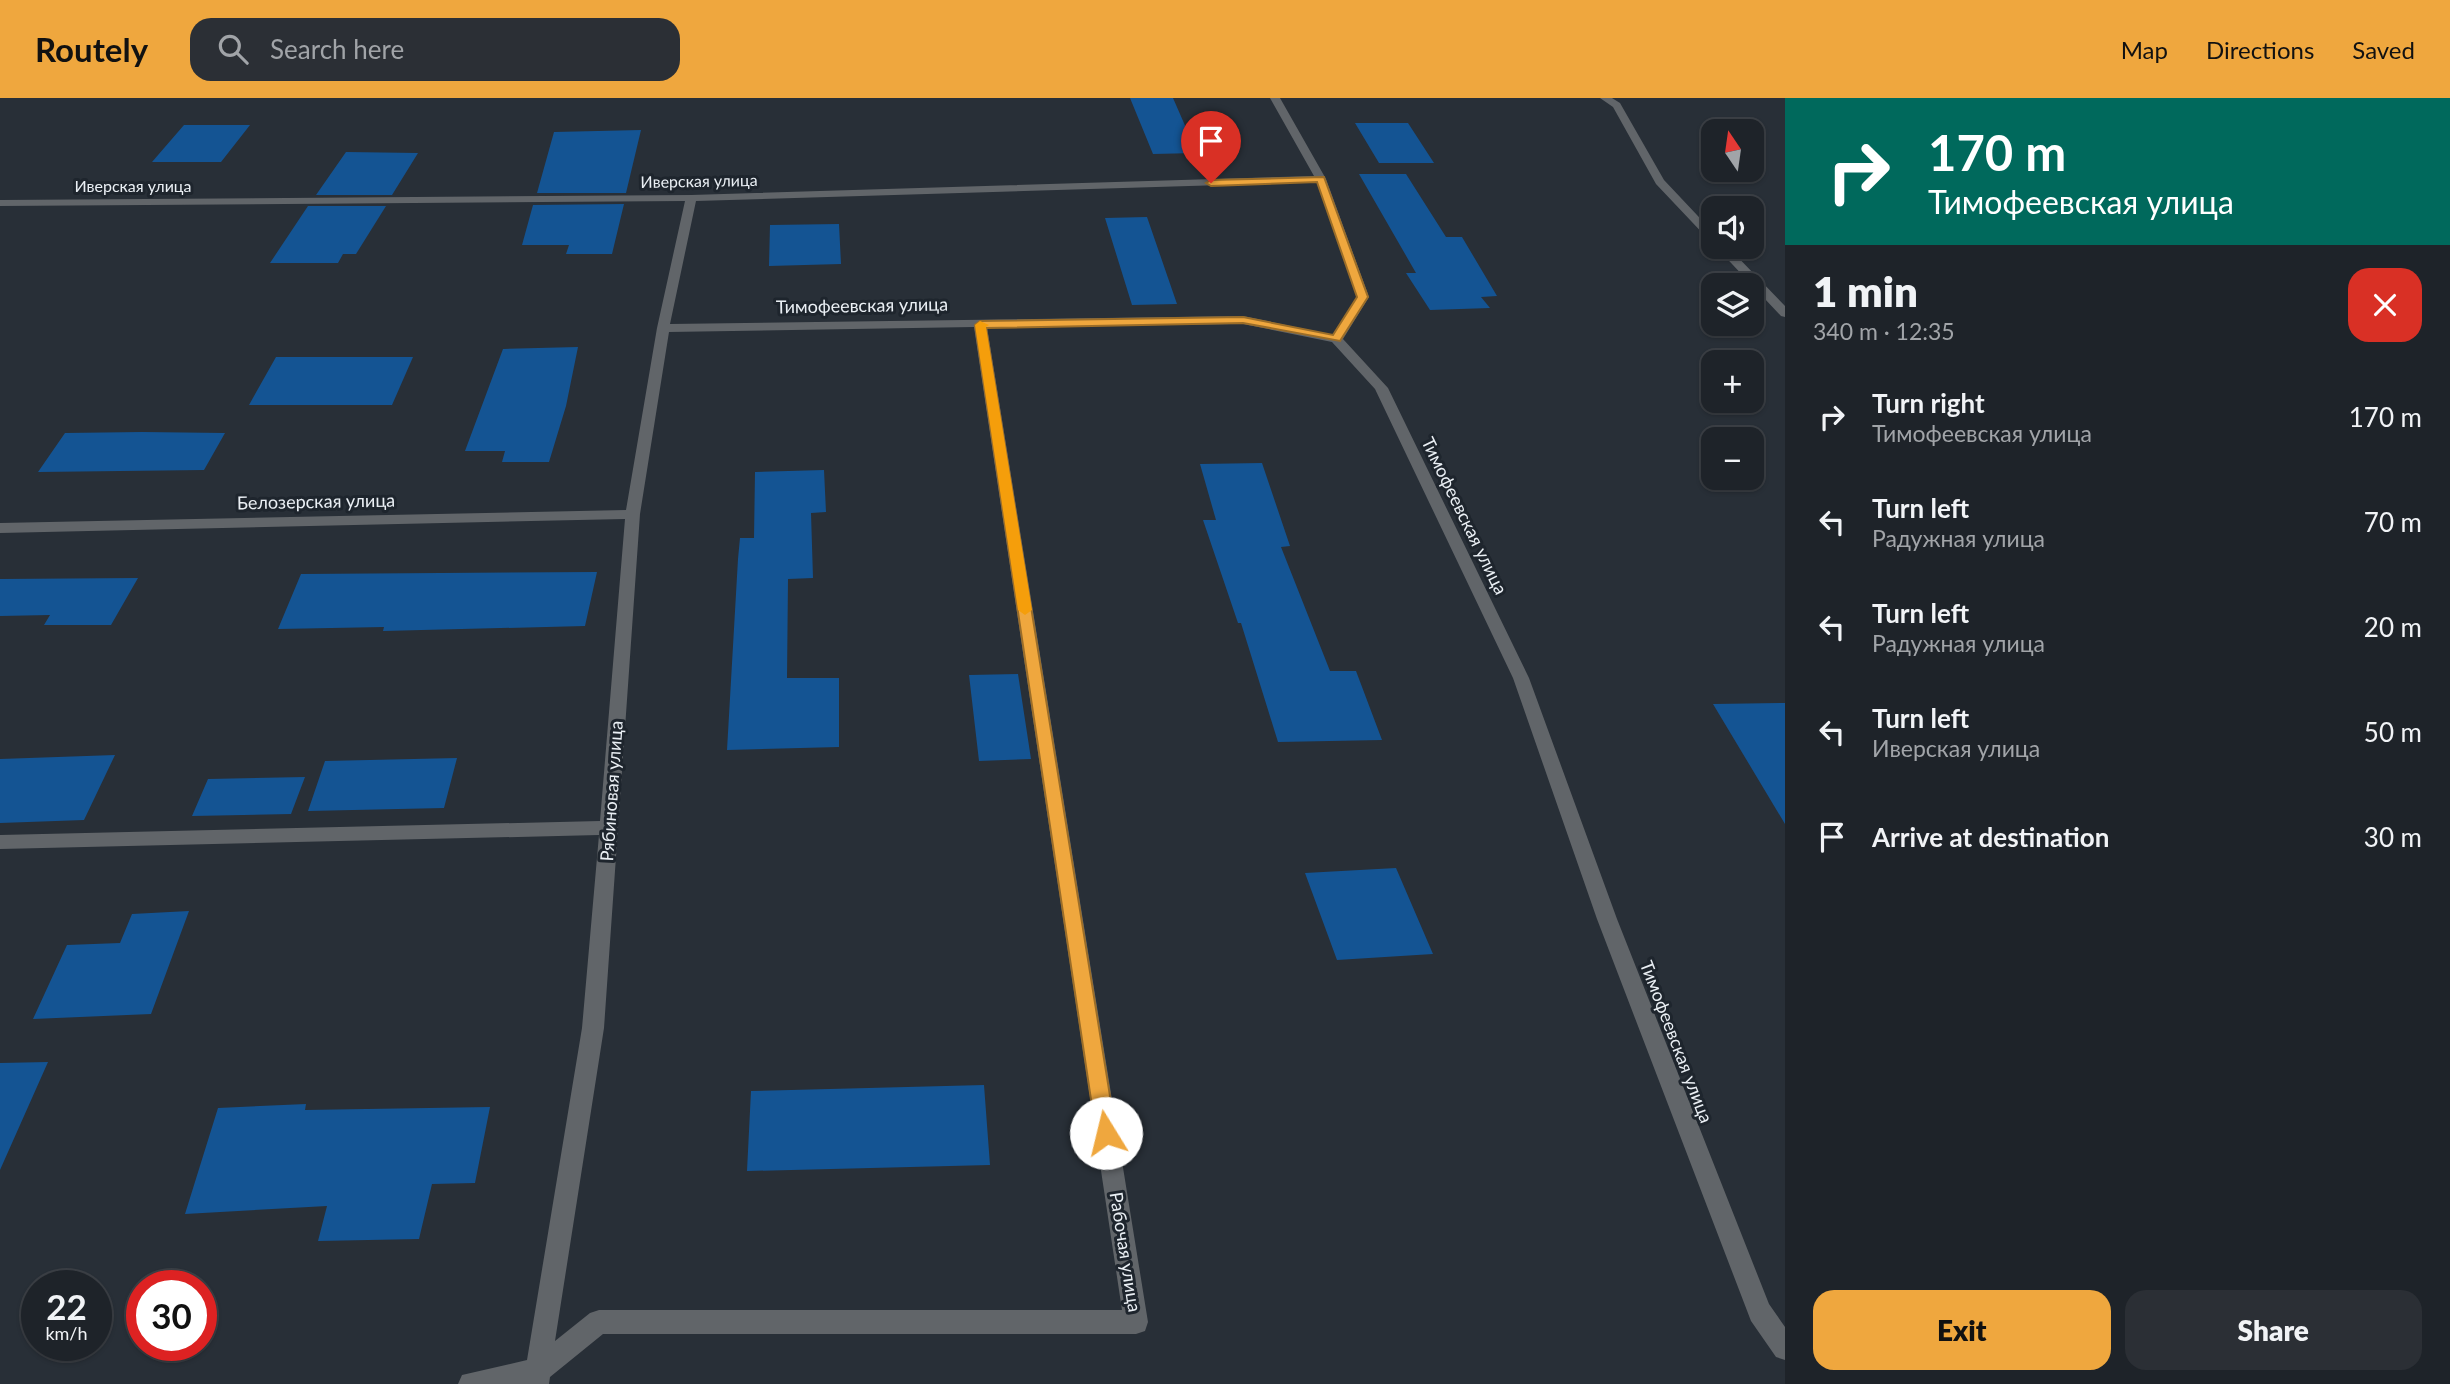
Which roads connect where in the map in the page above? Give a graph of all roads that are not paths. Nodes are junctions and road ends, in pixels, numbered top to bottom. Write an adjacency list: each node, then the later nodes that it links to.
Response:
1 (1275, 98): 3 (street)
2 (1605, 98): 6 (street)
3 (1321, 179): 4 (street, Иверская улица); 11 (street)
4 (691, 198): 5 (street, Иверская улица); 10 (street, Рябиновая улица)
5 (0, 202)
6 (1701, 225)
7 (1733, 259): 8 (street)
8 (1785, 313)
9 (980, 325): 10 (street, Тимофеевская улица); 11 (street, Тимофеевская улица); 17 (street, Рабочая улица)
10 (663, 328): 12 (street, Рябиновая улица)
11 (1336, 339): 16 (street, Тимофеевская улица)
12 (633, 514): 13 (street, Белозерская улица); 14 (street, Рябиновая улица)
13 (0, 528)
14 (609, 828): 15 (street); 17 (street, Рябиновая улица)
15 (0, 842)
16 (1785, 1348)
17 (537, 1377): 18 (street)
18 (471, 1384)

